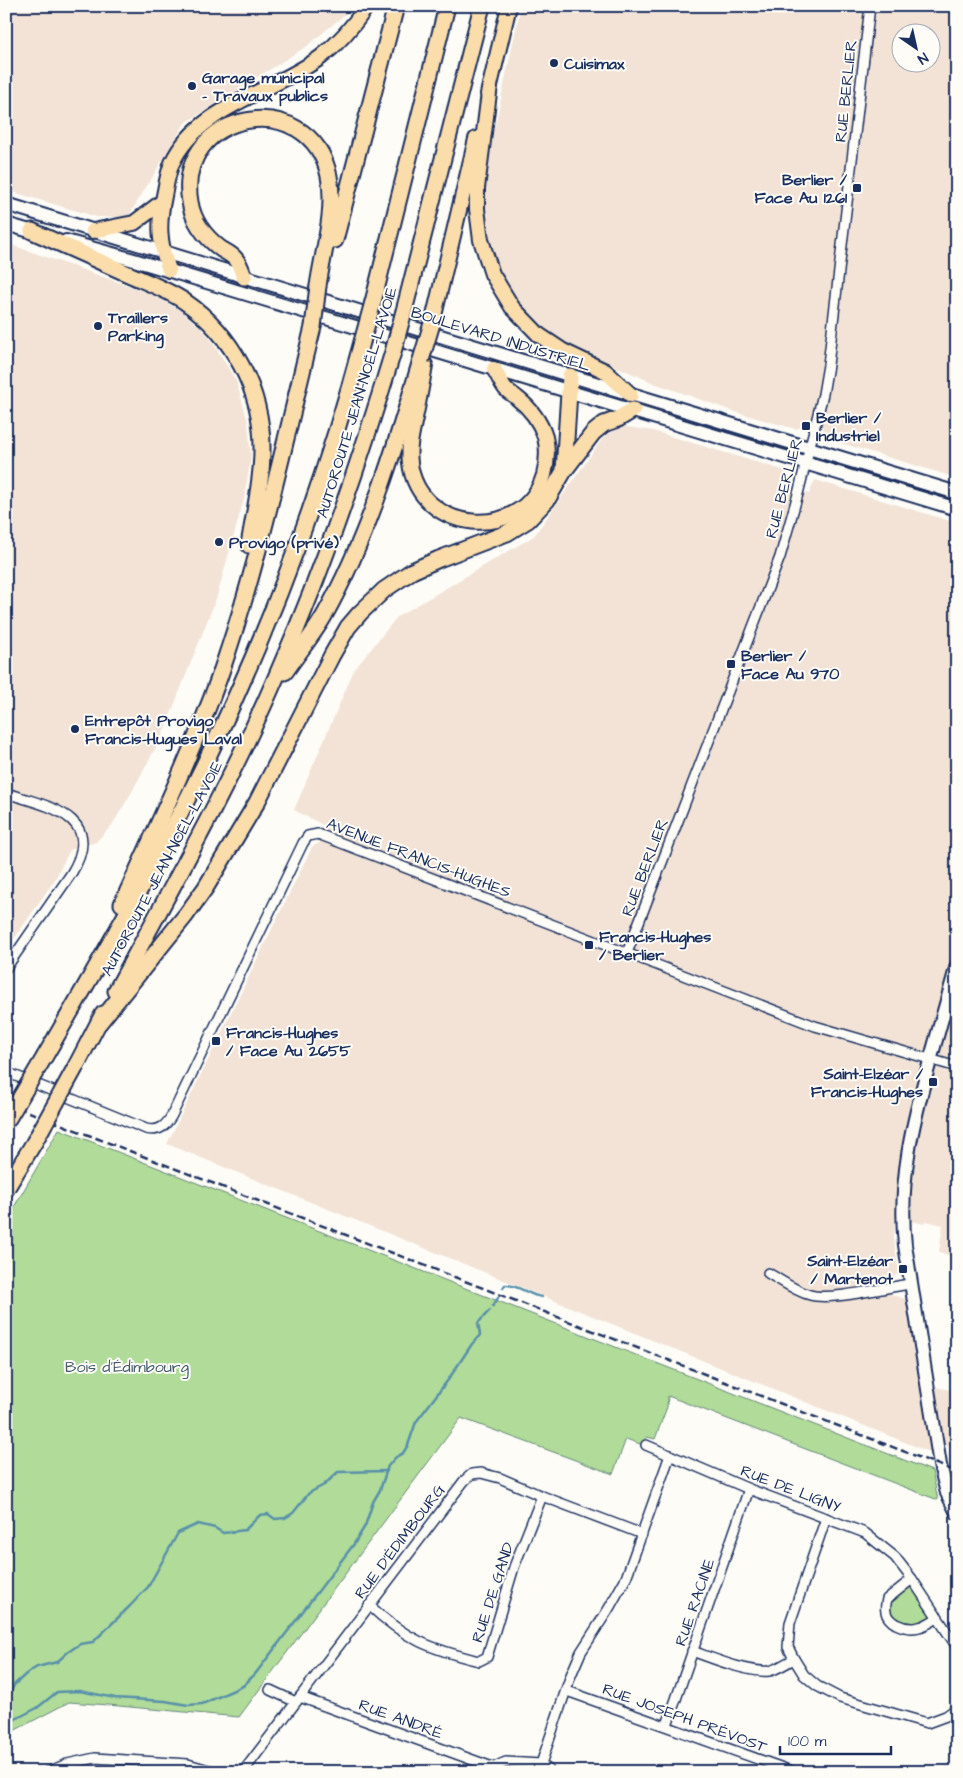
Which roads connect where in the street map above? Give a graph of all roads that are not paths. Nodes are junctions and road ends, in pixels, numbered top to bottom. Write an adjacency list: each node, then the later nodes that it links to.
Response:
1 (367, 6): 8 (main road)
2 (396, 6): 16 (highway)
3 (447, 6): 35 (highway, AUTOROUTE JEAN-NOËL-LAVOIE, bridge)
4 (482, 6): 30 (highway, AUTOROUTE JEAN-NOËL-LAVOIE, bridge)
5 (510, 6): 7 (main road)
6 (870, 6): 24 (street, RUE BERLIER)
7 (490, 85): 17 (main road); 22 (main road)
8 (162, 202): 11 (main road); 13 (main road)
9 (6, 204): 11 (street, BOULEVARD INDUSTRIEL)
10 (6, 224): 12 (street, BOULEVARD INDUSTRIEL)
11 (93, 231): 13 (street, BOULEVARD INDUSTRIEL)
12 (32, 232): 14 (street, BOULEVARD INDUSTRIEL); 29 (highway)
13 (162, 252): 14 (main road); 15 (street, BOULEVARD INDUSTRIEL)
14 (169, 270): 19 (street, BOULEVARD INDUSTRIEL)
15 (244, 277): 16 (highway); 20 (street, BOULEVARD INDUSTRIEL)
16 (320, 286): 29 (highway, bridge)
17 (433, 320): 18 (highway, bridge)
18 (424, 361): 19 (main road); 30 (highway)
19 (494, 369): 21 (street, BOULEVARD INDUSTRIEL)
20 (570, 376): 21 (highway); 22 (street, BOULEVARD INDUSTRIEL)
21 (570, 392): 23 (street, BOULEVARD INDUSTRIEL); 26 (highway)
22 (632, 395): 24 (street, BOULEVARD INDUSTRIEL)
23 (633, 410): 25 (street, BOULEVARD INDUSTRIEL); 26 (highway)
24 (809, 448): 25 (street, RUE BERLIER); 27 (street, BOULEVARD INDUSTRIEL)
25 (805, 463): 28 (street, BOULEVARD INDUSTRIEL); 32 (street, RUE BERLIER)
26 (564, 471): 36 (highway)
27 (957, 493)
28 (957, 508)
29 (237, 621): 35 (highway)
30 (268, 695): 36 (highway, AUTOROUTE JEAN-NOËL-LAVOIE)
31 (6, 793): 34 (street)
32 (627, 953): 37 (street, AVENUE FRANCIS-HUGHES); 39 (street, AVENUE FRANCIS-HUGHES)
33 (957, 965): 37 (street)
34 (6, 968)
35 (84, 987): 40 (highway, AUTOROUTE JEAN-NOËL-LAVOIE, bridge)
36 (98, 1023): 41 (highway, AUTOROUTE JEAN-NOËL-LAVOIE, bridge)
37 (930, 1059): 38 (street, AVENUE FRANCIS-HUGHES); 43 (street)
38 (957, 1067)
39 (6, 1072)
40 (6, 1122)
41 (6, 1189)
42 (768, 1273): 43 (street)
43 (911, 1284): 48 (street)
44 (646, 1445): 45 (street, RUE DE LIGNY)
45 (670, 1455): 46 (street, RUE DE LIGNY); 50 (street)
46 (749, 1488): 49 (street, RUE DE LIGNY); 55 (street, RUE RACINE)
47 (542, 1496): 50 (street, RUE D'ÉDIMBOURG); 52 (street, RUE D'ÉDIMBOURG); 52 (street, RUE DE GAND)
48 (957, 1513)
49 (826, 1518): 51 (street, RUE DE LIGNY); 56 (street)
50 (642, 1534): 58 (street)
51 (912, 1579): 53 (street, RUE DE LIGNY); 53 (street)
52 (370, 1605): 59 (street, RUE D'ÉDIMBOURG)
53 (938, 1617): 54 (street, RUE DE LIGNY)
54 (957, 1646)
55 (692, 1651): 56 (street); 61 (street, RUE RACINE)
56 (794, 1659): 60 (street)
57 (270, 1690): 59 (street, RUE ANDRÉ)
58 (567, 1690): 61 (street, RUE JOSEPH PRÉVOST); 62 (street)
59 (298, 1699): 63 (street, RUE ANDRÉ); 66 (street, RUE D'ÉDIMBOURG)
60 (957, 1708)
61 (667, 1725): 69 (street, RUE JOSEPH PRÉVOST)
62 (541, 1764): 63 (street); 68 (street)
63 (492, 1767): 67 (street)
64 (48, 1772): 65 (street)
65 (216, 1772)
66 (243, 1772)
67 (483, 1772)
68 (551, 1772)
69 (794, 1772)

